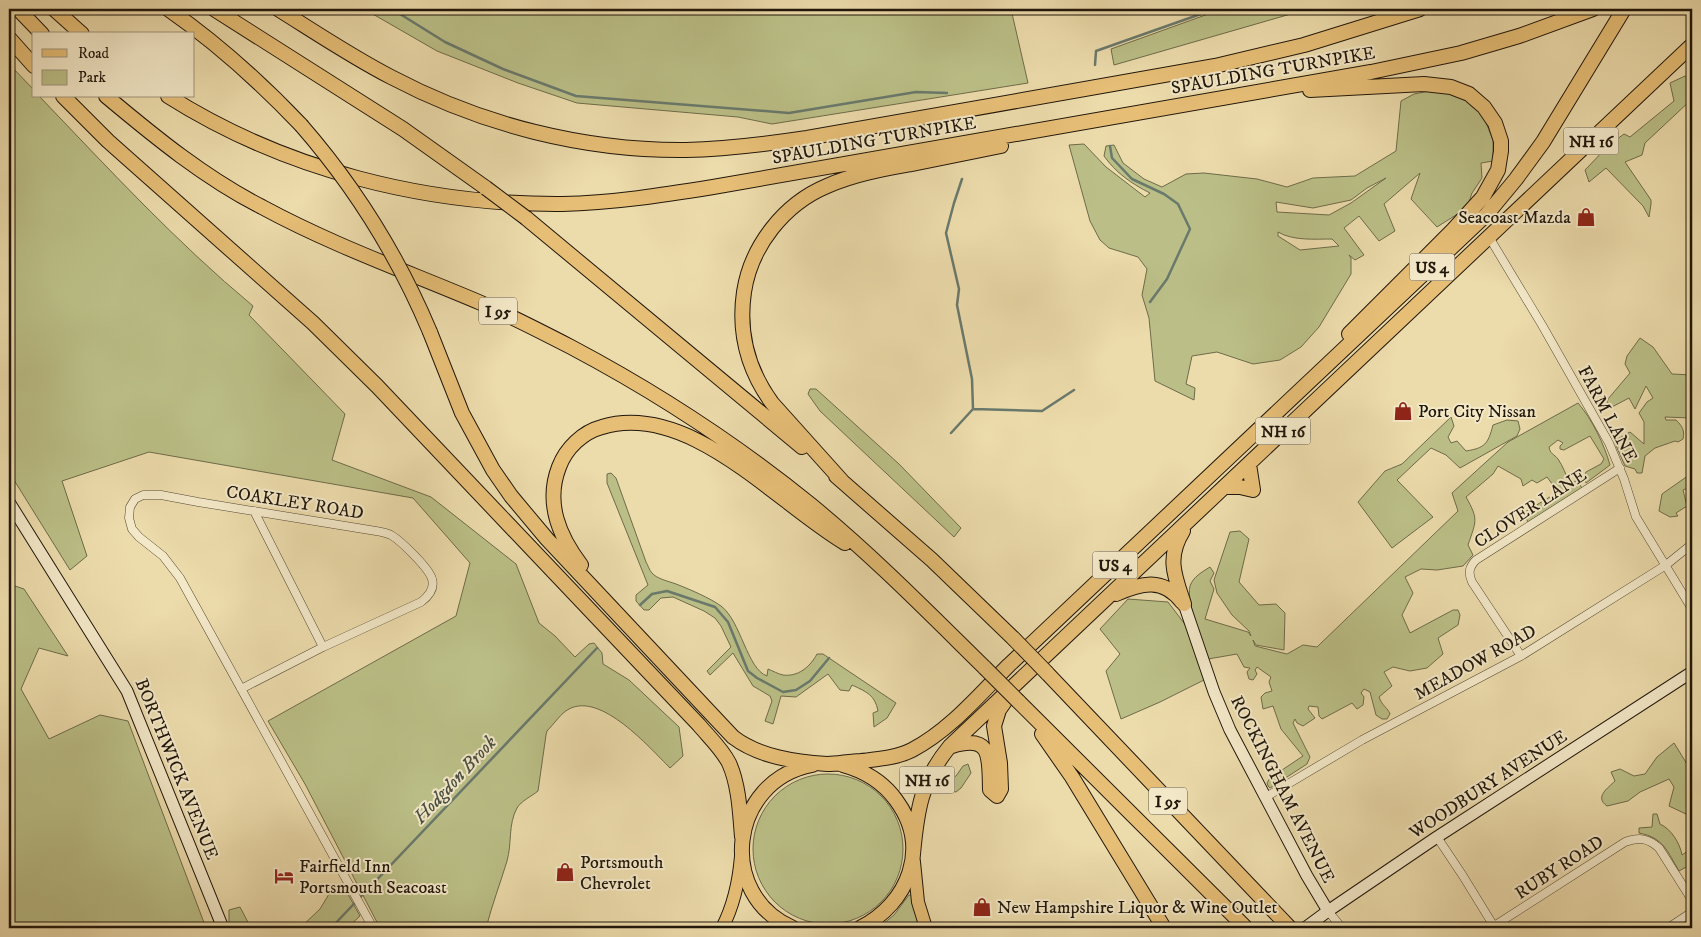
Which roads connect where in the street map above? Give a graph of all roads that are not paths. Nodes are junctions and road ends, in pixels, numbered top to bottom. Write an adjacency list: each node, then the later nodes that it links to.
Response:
1 (18, 9): 9 (highway)
2 (54, 9): 10 (highway)
3 (168, 9): 33 (highway, bridge)
4 (214, 9): 23 (highway, I 95, bridge)
5 (278, 9): 6 (highway, SPAULDING TURNPIKE)
6 (1420, 9)
7 (1594, 9): 14 (highway, SPAULDING TURNPIKE)
8 (1624, 9): 21 (highway, US 4)
9 (40, 32)
10 (80, 32)
11 (9, 38): 13 (highway)
12 (1692, 45): 19 (highway, NH 16)
13 (32, 64)
14 (1244, 94): 18 (highway, SPAULDING TURNPIKE); 21 (highway)
15 (65, 98): 45 (highway)
16 (108, 98): 29 (highway, I 95)
17 (171, 98): 18 (highway, SPAULDING TURNPIKE)
18 (1165, 108): 23 (highway)
19 (1489, 237): 20 (highway, NH 16); 22 (street, FARM LANE)
20 (1249, 464): 24 (highway, NH 16); 24 (highway)
21 (1222, 465): 42 (highway, US 4)
22 (1620, 468): 30 (street, FARM LANE); 36 (street, CLOVER LANE)
23 (842, 481): 59 (highway, I 95, bridge)
24 (1224, 487): 27 (highway, NH 16)
25 (9, 502): 51 (street, BORTHWICK AVENUE)
26 (254, 510): 35 (street); 35 (street, COAKLEY ROAD); 39 (street, COAKLEY ROAD)
27 (1192, 518): 31 (highway, NH 16); 32 (highway)
28 (1692, 544): 30 (street, MEADOW ROAD)
29 (872, 558): 33 (highway); 40 (highway, I 95, bridge)
30 (1666, 565): 34 (street, FARM LANE); 36 (street, MEADOW ROAD)
31 (1104, 600): 32 (highway); 38 (highway, NH 16)
32 (1184, 604): 43 (street, ROCKINGHAM AVENUE)
33 (611, 608): 42 (highway)
34 (1692, 608)
35 (324, 647): 39 (street, COAKLEY ROAD)
36 (1521, 656): 43 (street, MEADOW ROAD)
37 (1692, 672): 44 (street, WOODBURY AVENUE)
38 (1020, 678): 41 (highway, NH 16); 41 (highway)
39 (241, 690): 52 (street, COAKLEY ROAD)
40 (1018, 701): 57 (highway); 58 (highway, I 95)
41 (950, 746): 46 (highway, NH 16)
42 (829, 764): 45 (highway); 46 (highway)
43 (1266, 797): 48 (street, ROCKINGHAM AVENUE)
44 (1437, 837): 48 (street, WOODBURY AVENUE); 50 (street)
45 (742, 842): 53 (main road); 54 (highway)
46 (913, 854): 55 (highway); 56 (main road)
47 (1692, 900): 50 (street, RUBY ROAD)
48 (1328, 911): 60 (street, WOODBURY AVENUE); 61 (street, ROCKINGHAM AVENUE)
49 (1692, 912): 62 (street)
50 (1495, 927)
51 (223, 928)
52 (373, 928)
53 (722, 928)
54 (793, 928)
55 (860, 928)
56 (926, 928)
57 (1164, 928)
58 (1246, 928)
59 (1290, 928)
60 (1305, 928)
61 (1342, 928)
62 (1668, 928)

